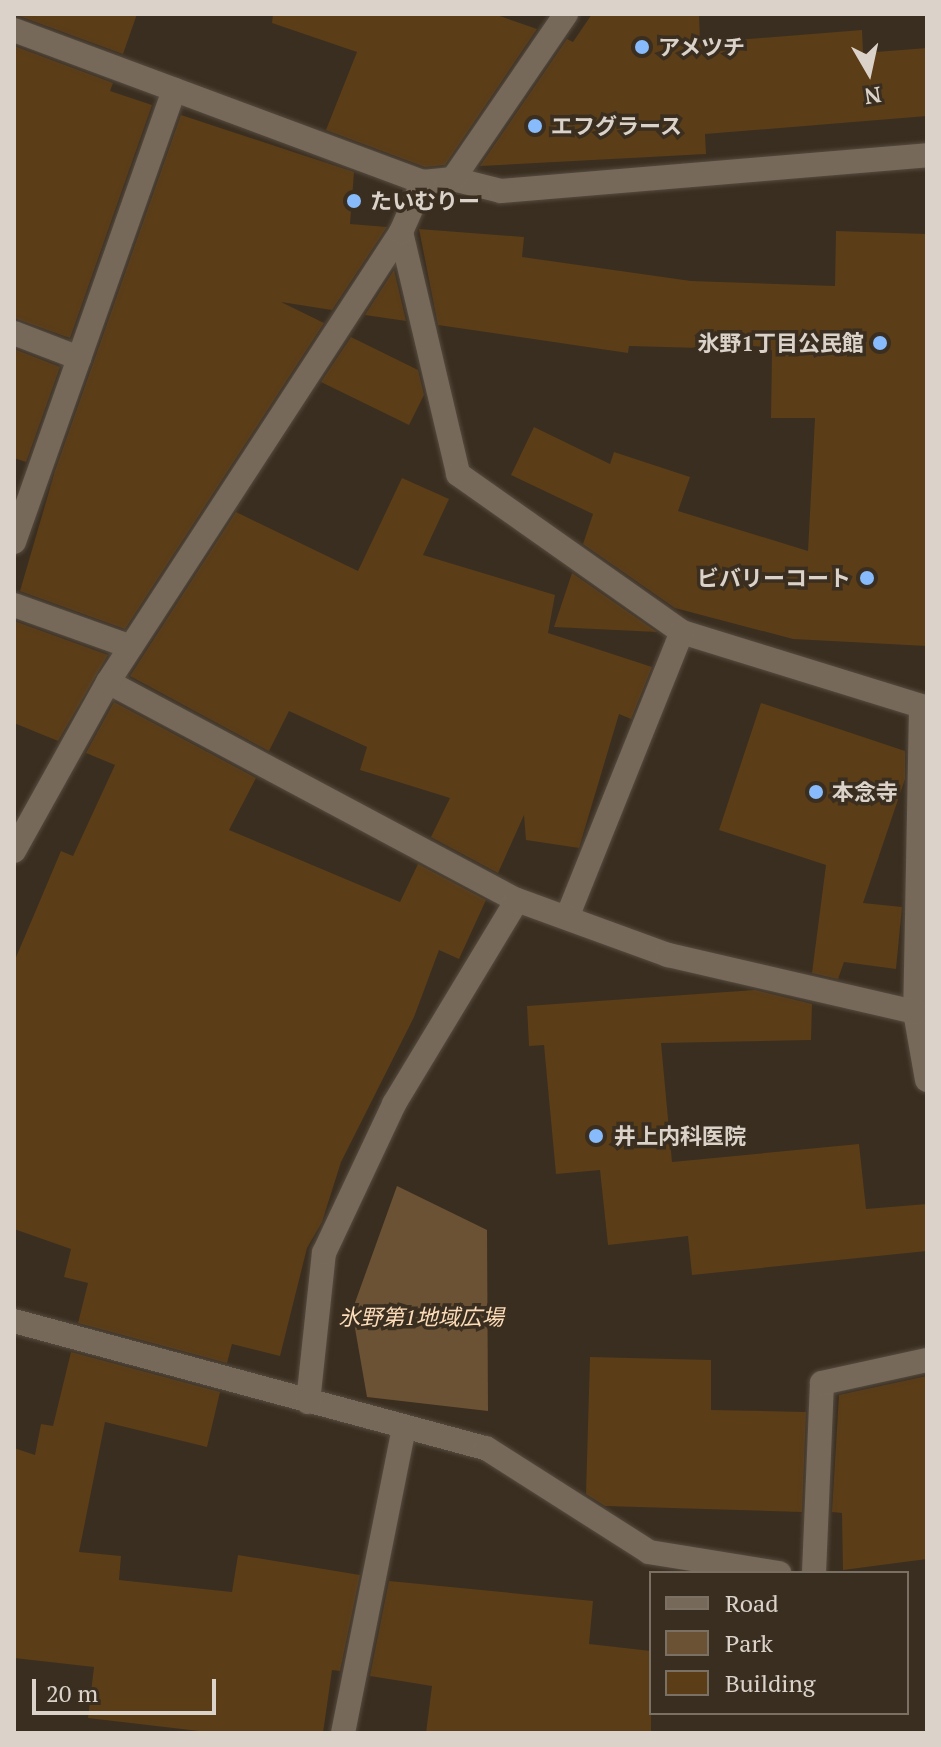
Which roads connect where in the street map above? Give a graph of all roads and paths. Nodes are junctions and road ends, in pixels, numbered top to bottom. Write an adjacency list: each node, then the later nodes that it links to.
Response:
1 (566, 14): 5 (street)
2 (25, 27): 3 (street)
3 (174, 89): 6 (street); 9 (street)
4 (927, 155): 5 (street)
5 (453, 179): 6 (street)
6 (423, 182): 7 (street)
7 (401, 232): 12 (street); 13 (street)
8 (14, 333): 9 (street)
9 (79, 358): 10 (street)
10 (14, 542)
11 (14, 605): 13 (street)
12 (682, 632): 15 (street); 18 (street)
13 (131, 647): 14 (street)
14 (108, 682): 16 (street); 17 (street)
15 (924, 709): 19 (street)
16 (17, 839)
17 (517, 900): 18 (street); 23 (street)
18 (568, 915): 19 (street)
19 (921, 1012): 20 (street)
20 (927, 1080)
21 (14, 1321): 23 (street)
22 (927, 1360): 26 (street)
23 (308, 1402): 24 (street)
24 (404, 1429): 25 (street); 27 (street)
25 (767, 1571)
26 (814, 1571)
27 (343, 1733)

